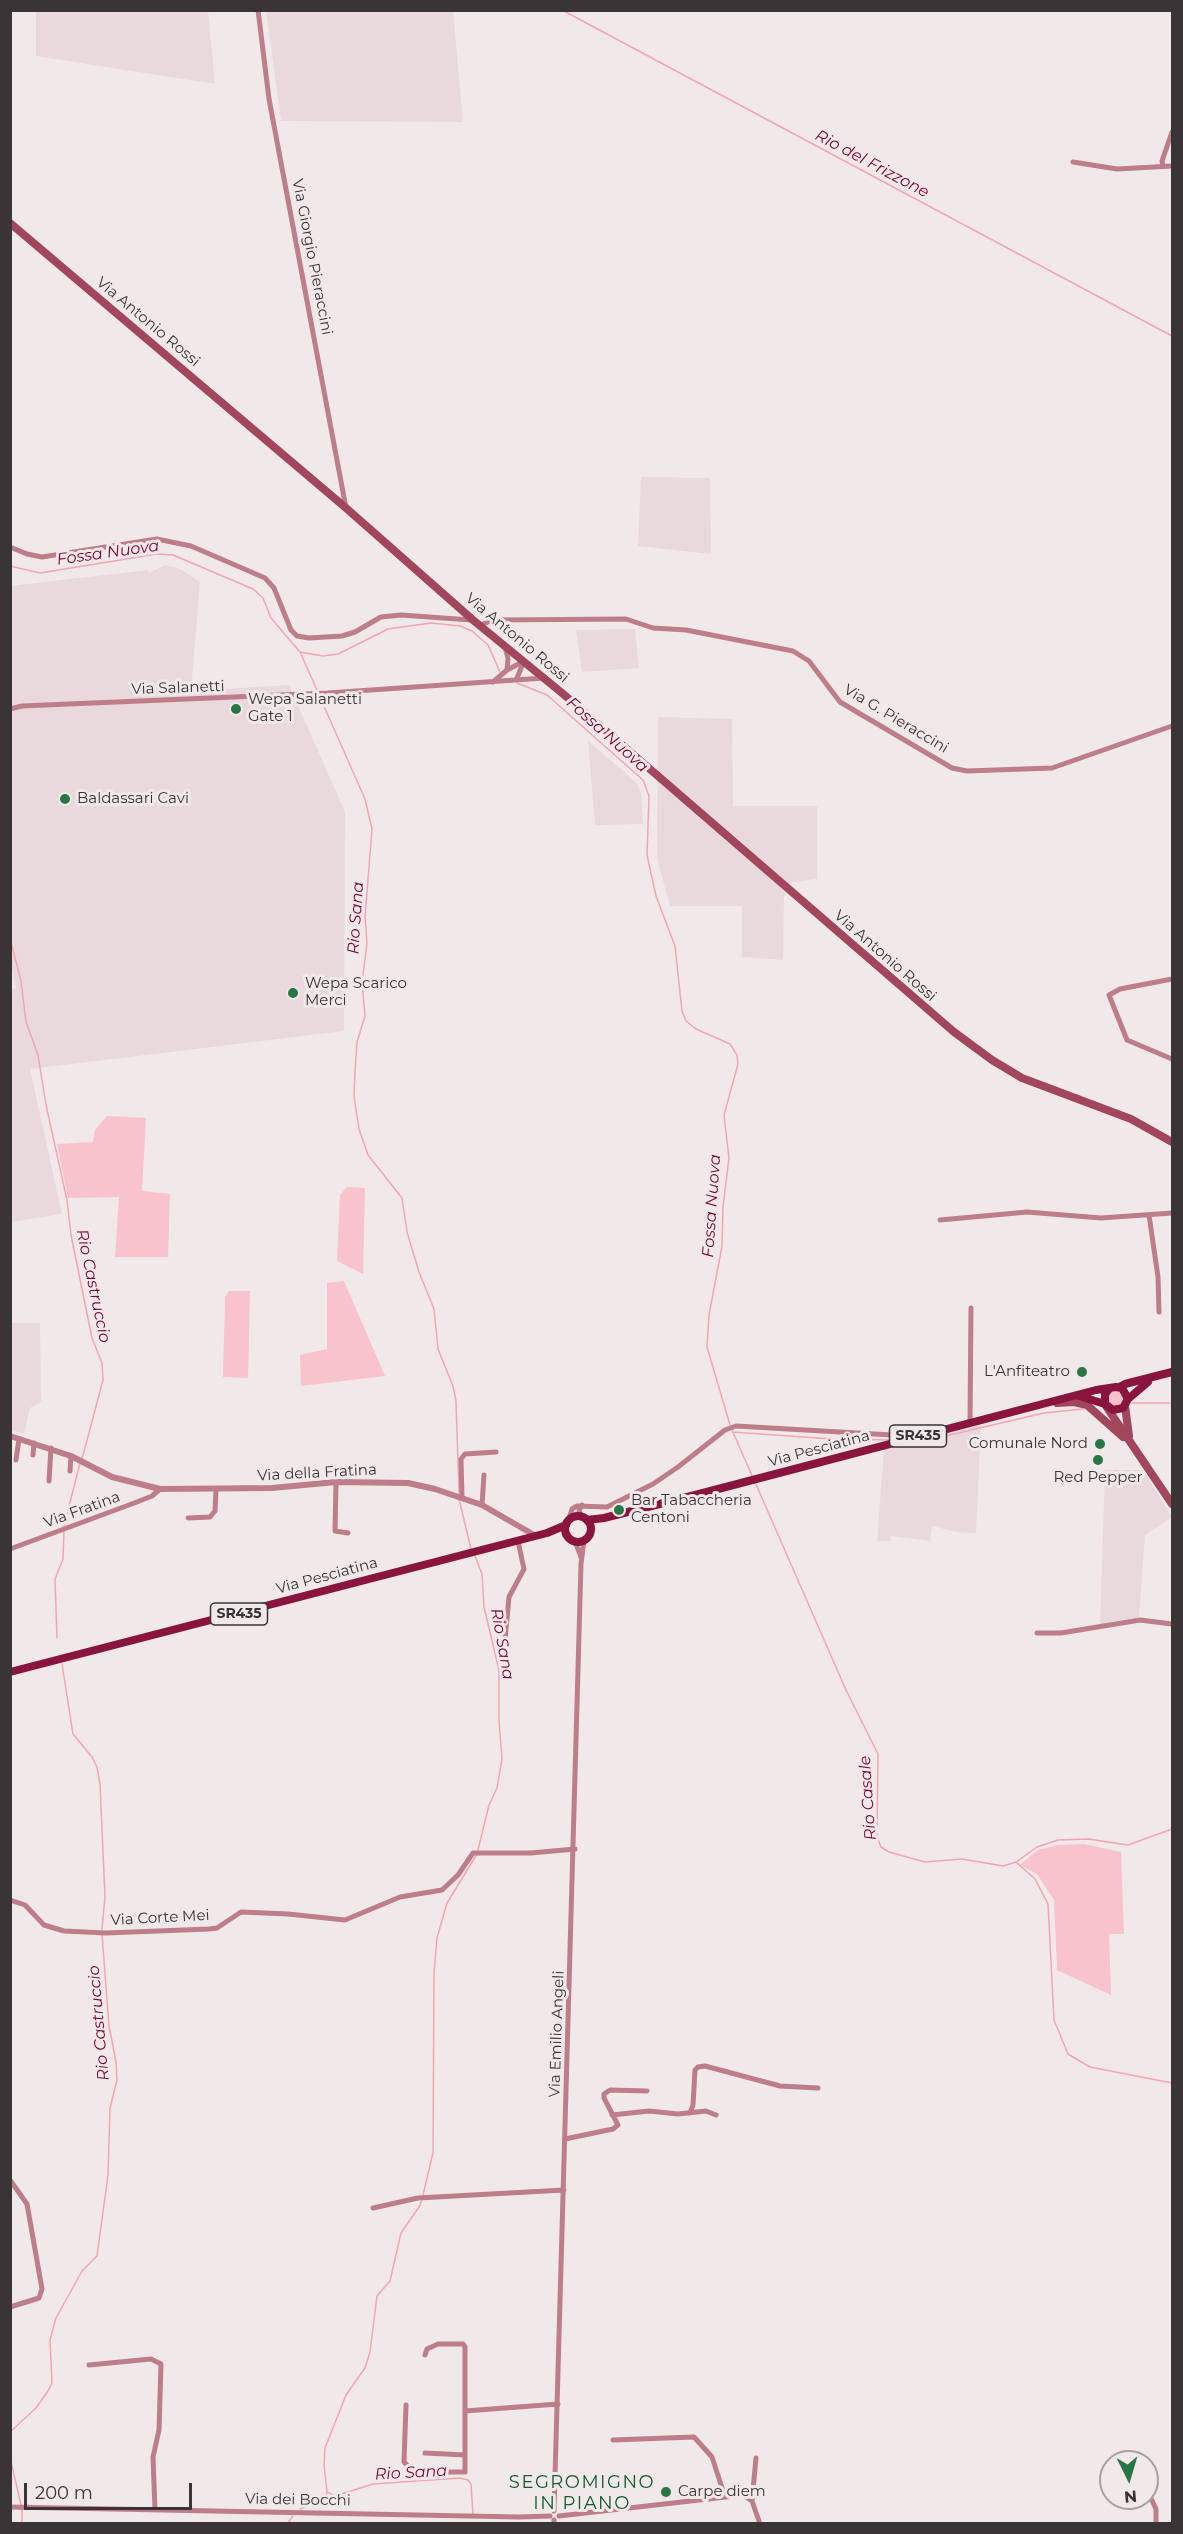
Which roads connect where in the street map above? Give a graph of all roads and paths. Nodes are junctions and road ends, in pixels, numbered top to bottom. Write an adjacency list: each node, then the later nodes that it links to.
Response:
1 (258, 10): 7 (street, Via Giorgio Pieraccini)
2 (1173, 132): 4 (street)
3 (1073, 162): 4 (street)
4 (1163, 166): 5 (street)
5 (1173, 166)
6 (10, 223): 7 (main road, Via Antonio Rossi)
7 (346, 508): 9 (main road, Via Antonio Rossi)
8 (10, 547): 9 (street, Via G. Pieraccini)
9 (476, 622): 10 (main road, Via Antonio Rossi); 17 (street, Via G. Pieraccini)
10 (505, 645): 11 (main road, Via Antonio Rossi); 12 (street)
11 (524, 661): 12 (street); 13 (street); 14 (main road, Via Antonio Rossi)
12 (507, 670): 15 (street)
13 (517, 678): 14 (street, Via Salanetti); 15 (street, Via Salanetti)
14 (544, 678): 20 (main road, Via Antonio Rossi)
15 (491, 683): 16 (street, Via Salanetti)
16 (10, 709)
17 (1173, 726)
18 (1173, 979): 19 (street)
19 (1173, 1059)
20 (1173, 1142)
21 (1173, 1213): 22 (street)
22 (1149, 1215): 23 (street); 25 (street)
23 (940, 1220)
24 (971, 1308): 34 (street)
25 (1159, 1312)
26 (1173, 1372): 27 (main road, Via Pesciatina / SR435)
27 (1153, 1378): 28 (main road, Via Pesciatina / SR435); 31 (main road, Via Pesciatina / SR435)
28 (1119, 1387): 29 (main road, Via Pesciatina / SR435); 31 (main road)
29 (1109, 1389): 30 (main road, Via Pesciatina / SR435); 33 (main road)
30 (1076, 1396): 32 (main road, Via Pesciatina / SR435); 33 (main road, Via Pesciatina / SR435)
31 (1126, 1402): 33 (main road, Via Pesciatina / SR435); 39 (main road)
32 (1043, 1404): 34 (main road, Via Pesciatina / SR435); 39 (main road)
33 (1105, 1404): 39 (main road)
34 (970, 1423): 37 (main road, Via Pesciatina / SR435)
35 (10, 1436): 36 (street, Via della Fratina)
36 (19, 1438): 38 (street, Via della Fratina); 44 (street)
37 (900, 1441): 54 (street); 56 (main road, Via Pesciatina / SR435)
38 (34, 1443): 40 (street, Via della Fratina); 42 (street)
39 (1131, 1443): 52 (main road)
40 (51, 1448): 43 (street, Via della Fratina); 47 (street)
41 (496, 1452): 51 (street)
42 (33, 1455)
43 (71, 1456): 45 (street); 49 (street, Via della Fratina)
44 (16, 1460)
45 (70, 1471)
46 (484, 1475): 53 (street)
47 (49, 1481)
48 (336, 1482): 50 (street, Via della Fratina); 51 (street, Via della Fratina); 58 (street)
49 (159, 1489): 50 (street, Via della Fratina); 63 (street, Via Fratina)
50 (216, 1490): 55 (street)
51 (459, 1496): 53 (street, Via della Fratina)
52 (1173, 1504)
53 (482, 1505): 60 (street, Via della Fratina)
54 (582, 1505): 56 (street); 57 (street)
55 (188, 1518)
56 (587, 1521): 57 (main road, Via Pesciatina / SR435); 61 (main road, Via Pesciatina / SR435)
57 (567, 1522): 59 (main road, Via Pesciatina / SR435); 61 (main road)
58 (348, 1533)
59 (547, 1533): 60 (main road, Via Pesciatina / SR435); 61 (main road, Via Pesciatina / SR435)
60 (536, 1536): 62 (main road, Via Pesciatina / SR435)
61 (575, 1539): 68 (street, Via Emilio Angeli)
62 (518, 1541): 66 (street); 67 (main road, Via Pesciatina / SR435)
63 (10, 1549)
64 (1173, 1624): 65 (street)
65 (1037, 1634)
66 (500, 1655)
67 (10, 1672)
68 (574, 1849): 69 (street, Via Corte Mei); 75 (street, Via Emilio Angeli)
69 (10, 1900)
70 (818, 2088): 72 (street)
71 (647, 2091): 73 (street)
72 (690, 2113): 73 (street); 74 (street)
73 (612, 2115): 75 (street)
74 (716, 2115)
75 (565, 2139): 77 (street, Via Emilio Angeli)
76 (10, 2180): 79 (street)
77 (564, 2190): 78 (street); 82 (street, Via Emilio Angeli)
78 (374, 2208)
79 (10, 2307)
80 (425, 2355): 84 (street)
81 (89, 2366): 92 (street)
82 (558, 2404): 84 (street); 93 (street, Via Emilio Angeli)
83 (406, 2405): 87 (street)
84 (465, 2411): 87 (street)
85 (613, 2440): 89 (street)
86 (425, 2453): 87 (street)
87 (465, 2455)
88 (756, 2458): 90 (street)
89 (725, 2497): 90 (street, Via dei Bocchi); 93 (street, Via dei Bocchi)
90 (753, 2501): 94 (street)
91 (10, 2507): 92 (street, Via dei Bocchi)
92 (155, 2510): 93 (street, Via dei Bocchi)
93 (554, 2517)
94 (759, 2523)

